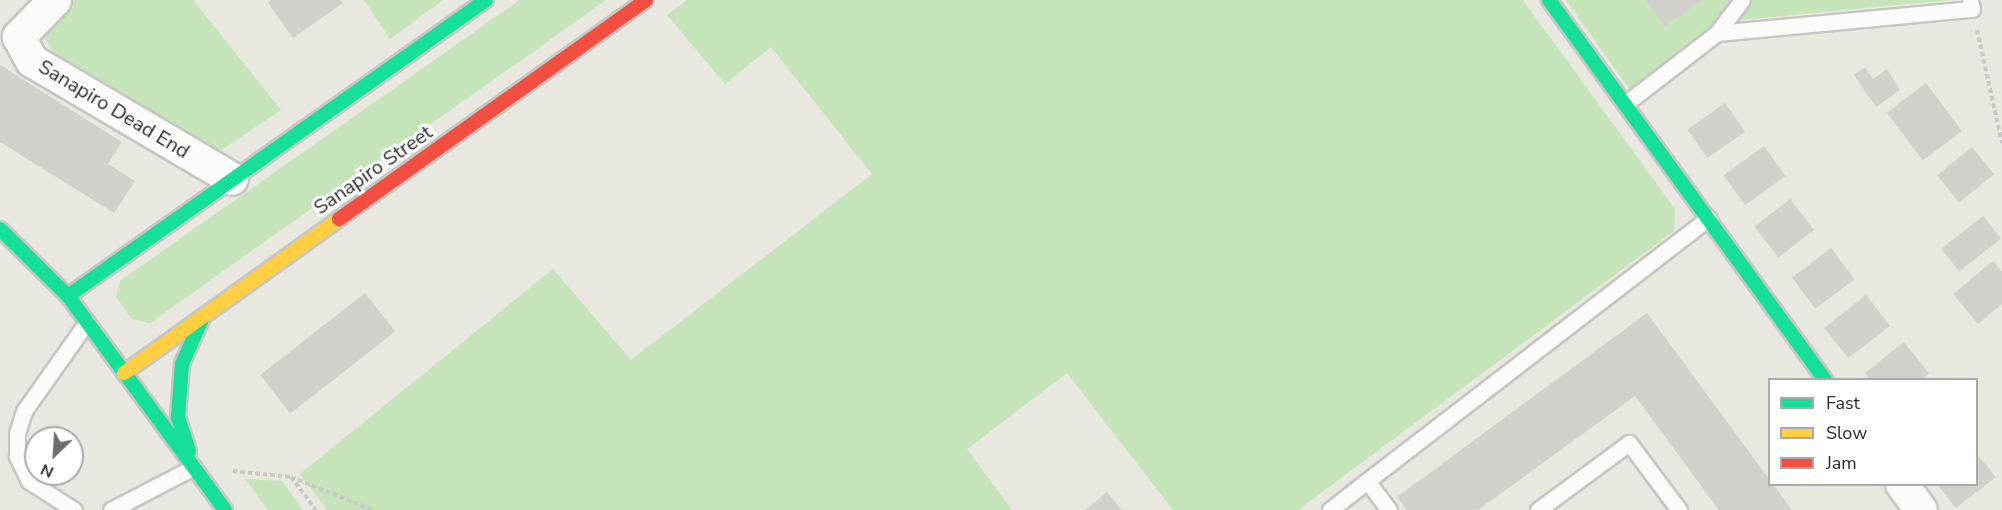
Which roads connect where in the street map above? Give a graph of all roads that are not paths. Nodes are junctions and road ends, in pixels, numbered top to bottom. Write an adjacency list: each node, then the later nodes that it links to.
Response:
1 (55, 0): 9 (street, Sanapiro Dead End)
2 (486, 0): 9 (main road)
3 (646, 0): 13 (main road, Sanapiro Street)
4 (1549, 0): 8 (main road)
5 (1742, 0): 7 (lane)
6 (1971, 4): 7 (lane)
7 (1717, 33): 8 (lane)
8 (1625, 104): 10 (main road)
9 (232, 179): 12 (main road)
10 (1707, 218): 16 (main road); 18 (lane)
11 (0, 229): 12 (main road)
12 (68, 296): 14 (main road)
13 (204, 315): 15 (main road, Sanapiro Street); 17 (main road)
14 (87, 322): 15 (main road); 20 (lane)
15 (124, 373): 17 (main road)
16 (1825, 378)
17 (194, 467): 21 (lane); 22 (main road)
18 (1367, 482): 23 (lane); 24 (lane)
19 (1903, 486): 27 (street)
20 (74, 510)
21 (111, 510)
22 (225, 510)
23 (1330, 510)
24 (1389, 510)
25 (1538, 510): 26 (lane)
26 (1678, 510)
27 (1921, 510)

